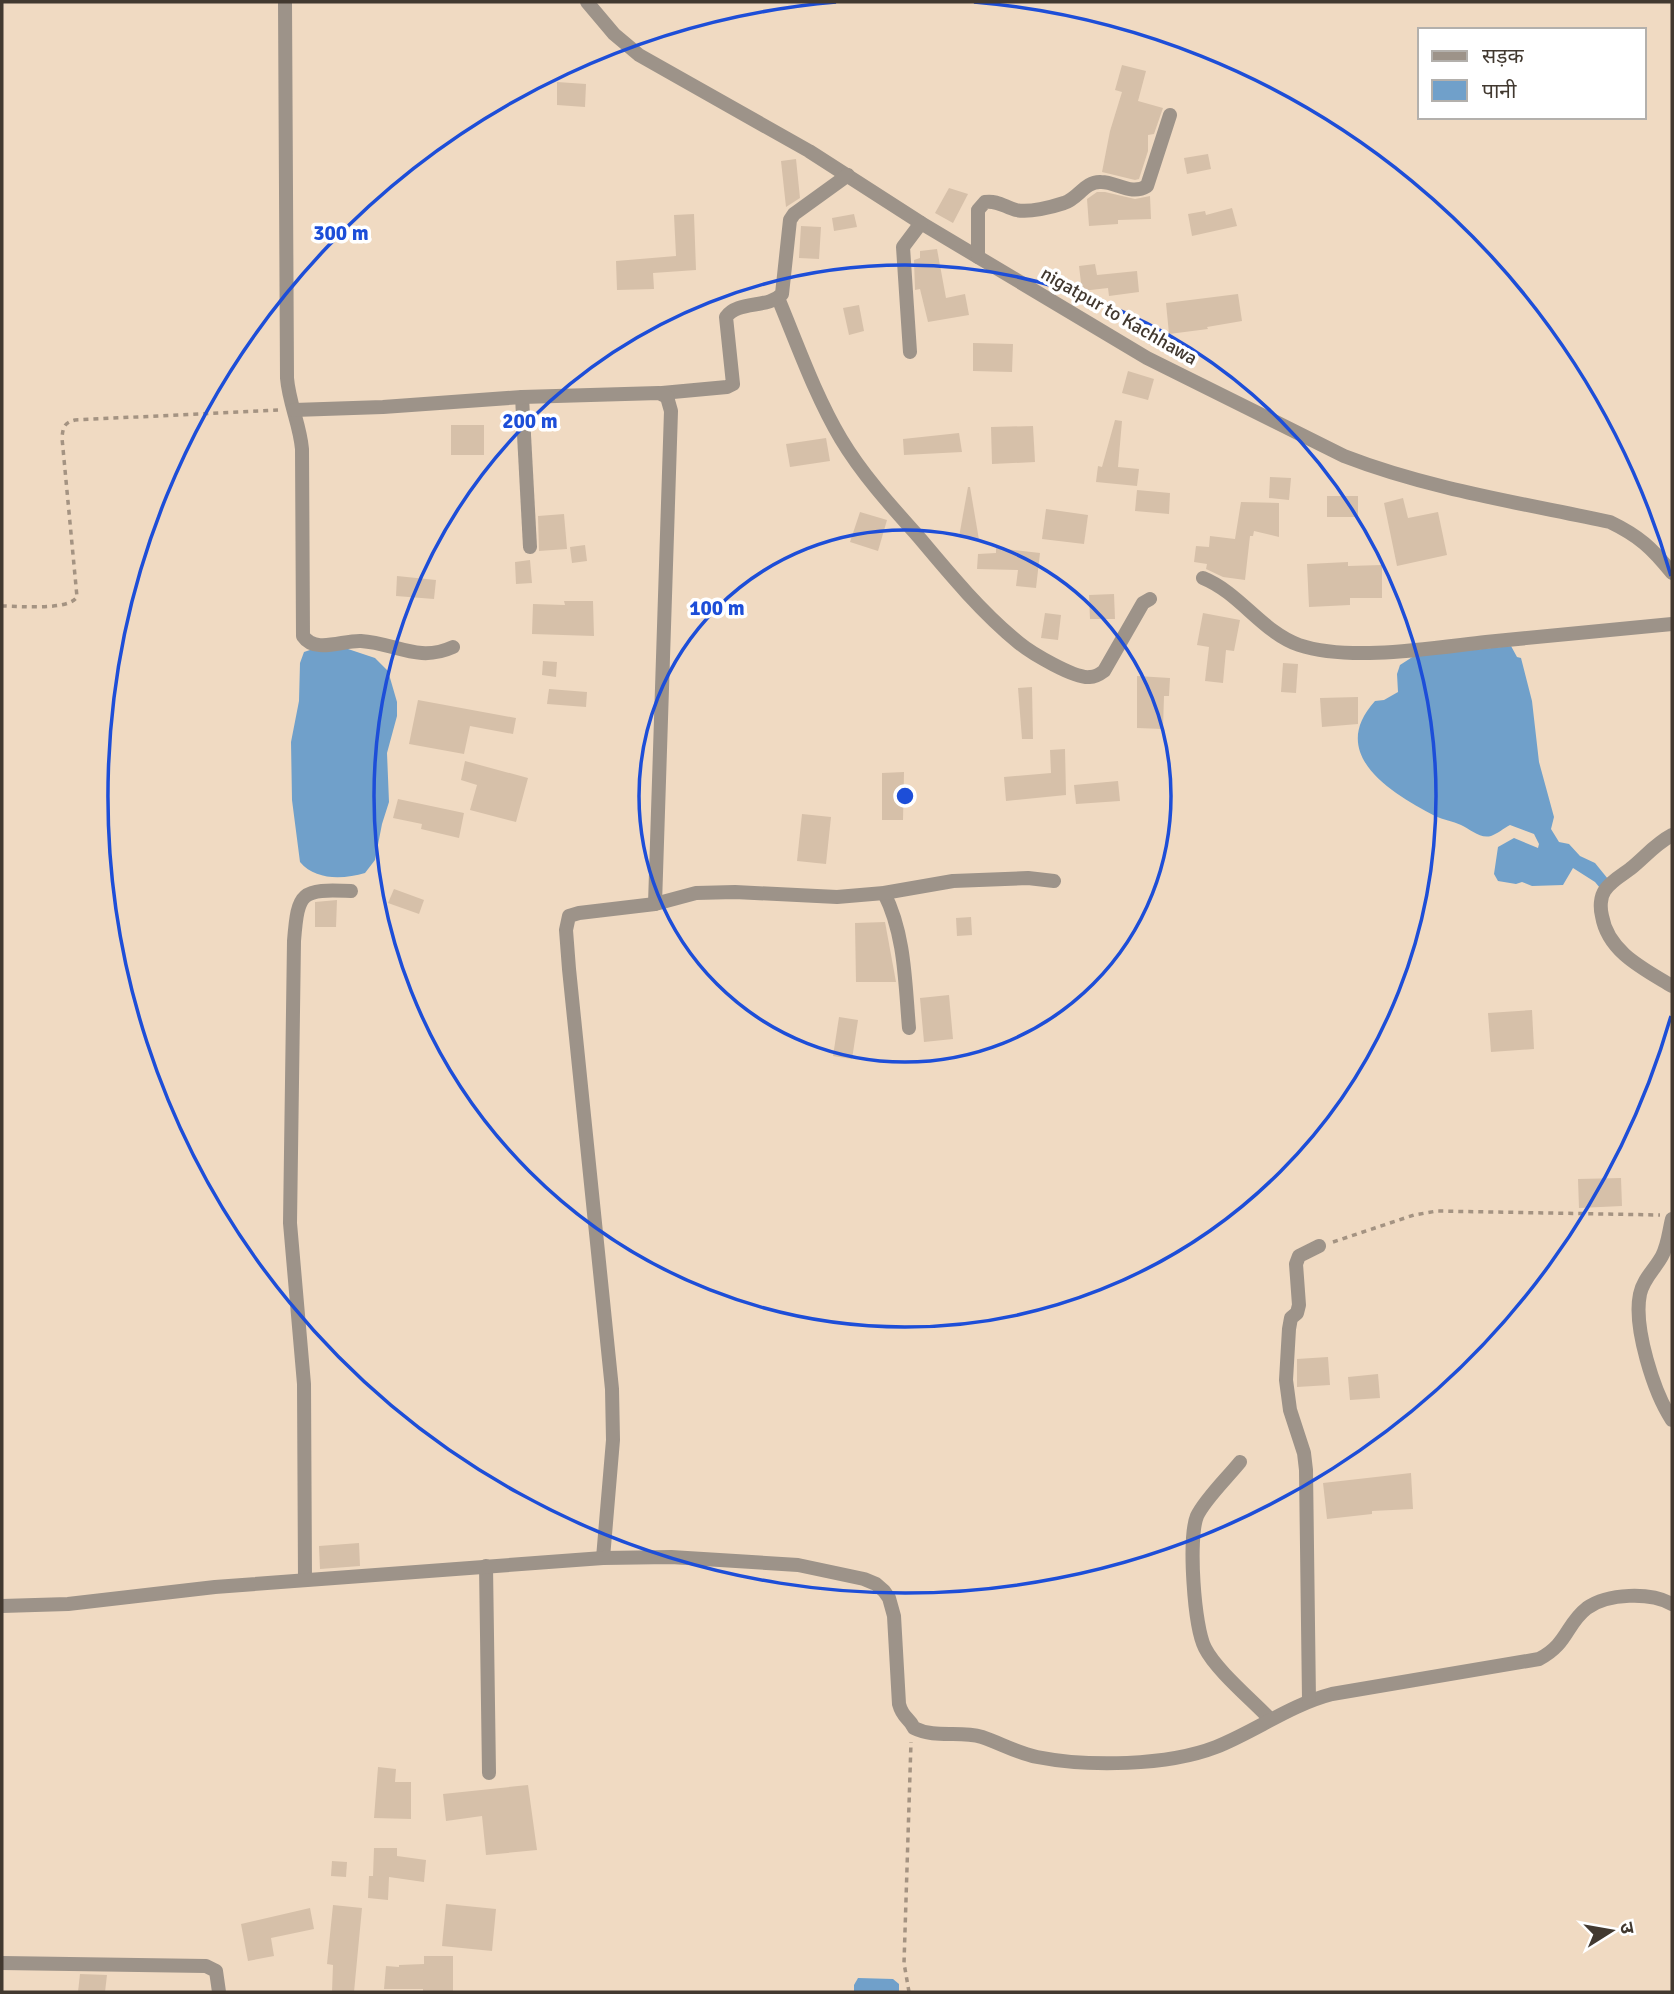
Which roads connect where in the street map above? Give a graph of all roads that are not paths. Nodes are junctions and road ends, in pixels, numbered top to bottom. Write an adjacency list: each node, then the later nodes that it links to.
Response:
1 (285, 2): 11 (street)
2 (587, 2): 4 (street, nigatpur to Kachhawa)
3 (1170, 115): 6 (street)
4 (848, 175): 5 (street, nigatpur to Kachhawa); 7 (street)
5 (921, 223): 6 (street, nigatpur to Kachhawa); 8 (street)
6 (978, 257): 13 (street, nigatpur to Kachhawa)
7 (778, 298): 9 (street); 15 (street)
8 (911, 352)
9 (662, 393): 10 (street); 22 (street)
10 (522, 397): 11 (street); 12 (street)
11 (294, 410): 17 (street)
12 (530, 547)
13 (1672, 573)
14 (1203, 578): 16 (street)
15 (1150, 598)
16 (1672, 624)
17 (453, 646)
18 (1672, 835): 23 (street)
19 (1054, 881): 21 (street)
20 (351, 891): 31 (street)
21 (884, 892): 22 (street); 24 (street)
22 (655, 904): 29 (street)
23 (1672, 986)
24 (909, 1028)
25 (1672, 1217): 27 (street)
26 (1319, 1246): 34 (street)
27 (1672, 1420)
28 (1240, 1462): 35 (street)
29 (603, 1558): 30 (street); 35 (street)
30 (486, 1566): 31 (street); 36 (street)
31 (305, 1580): 33 (street)
32 (1672, 1604): 34 (street)
33 (2, 1606)
34 (1309, 1700): 35 (street)
35 (1270, 1719)
36 (489, 1773)
37 (2, 1963): 38 (street)
38 (219, 1992)

